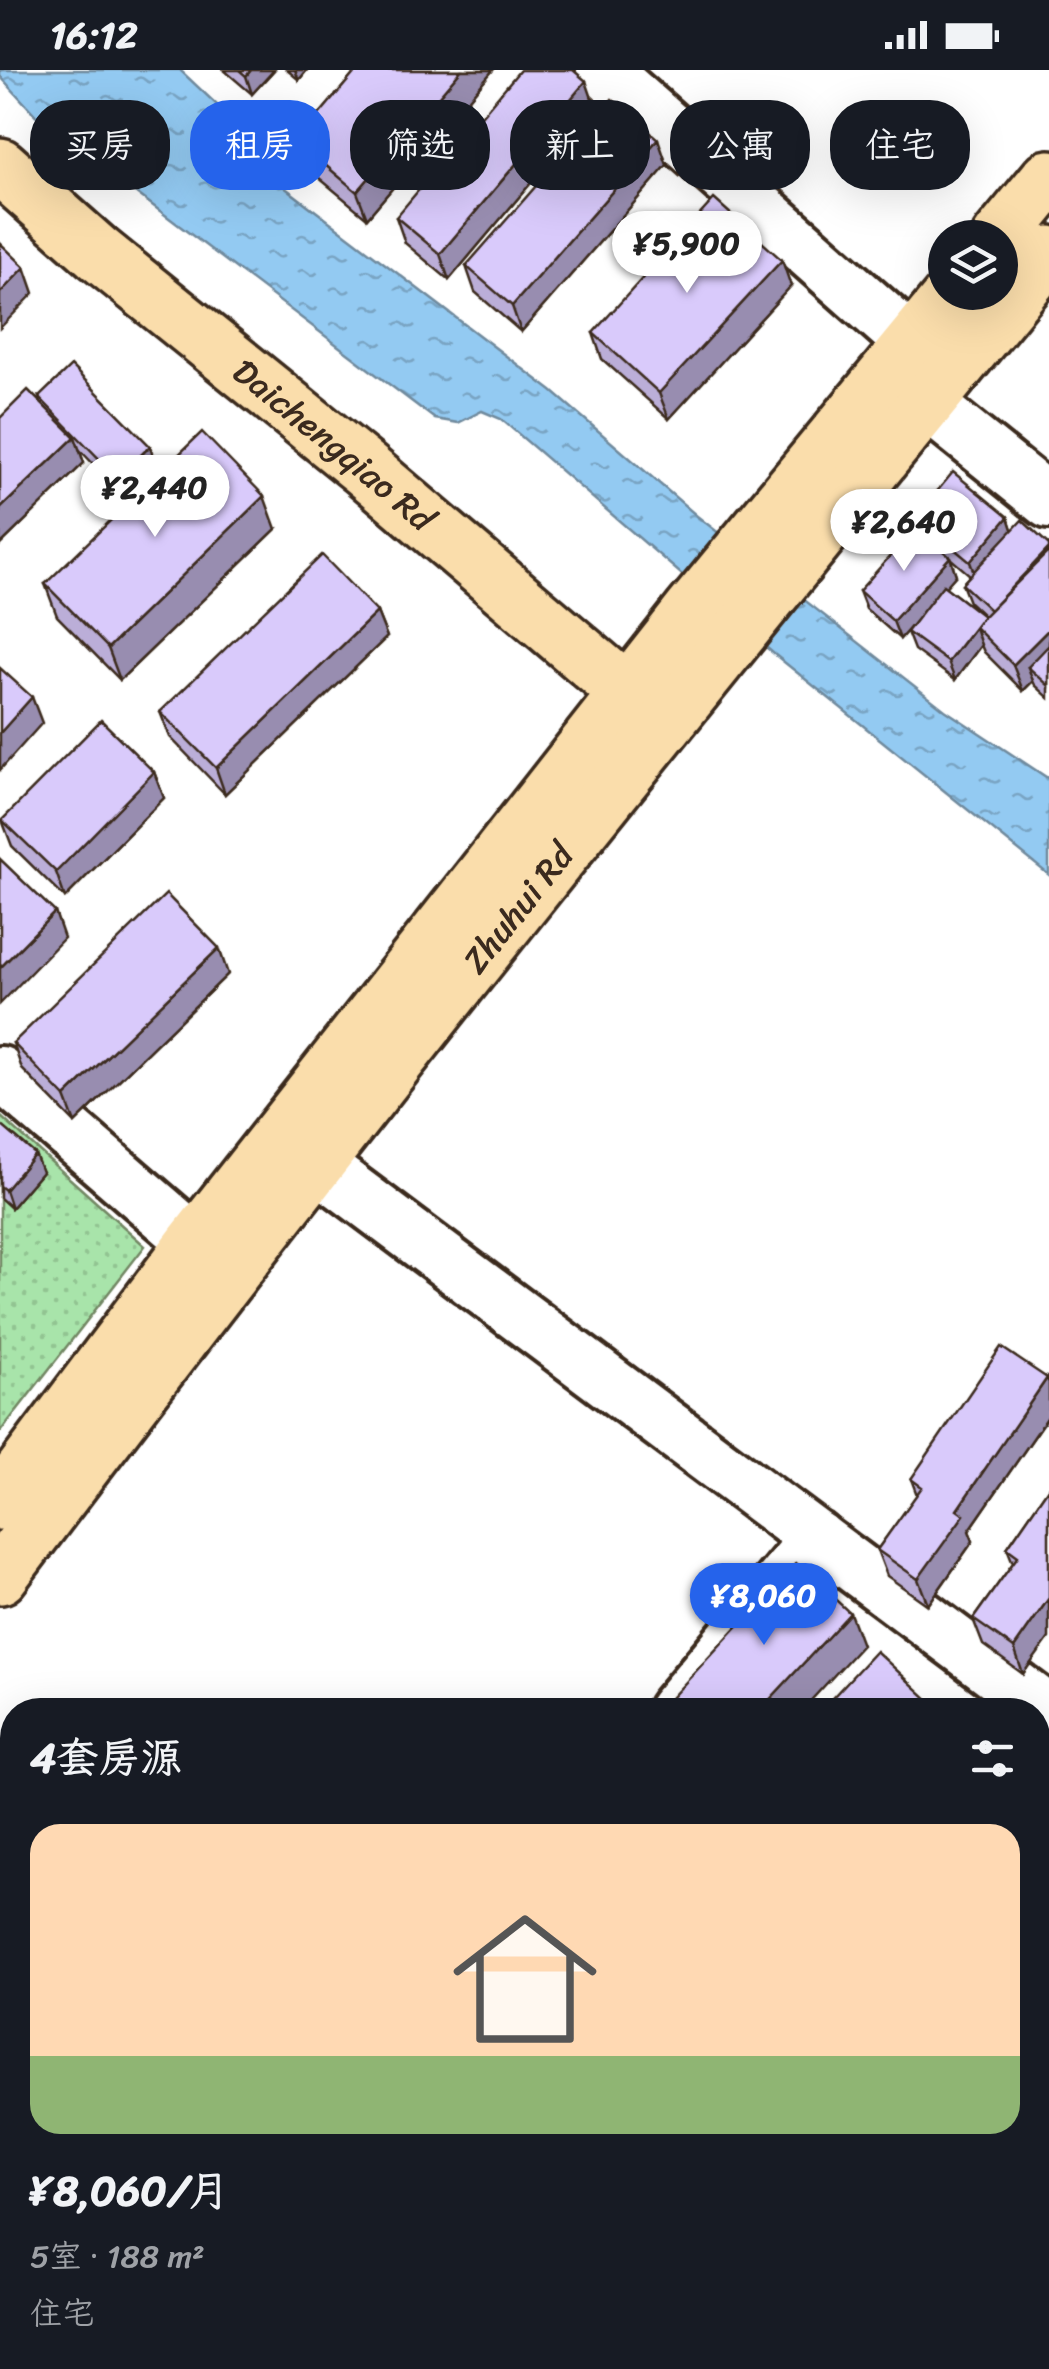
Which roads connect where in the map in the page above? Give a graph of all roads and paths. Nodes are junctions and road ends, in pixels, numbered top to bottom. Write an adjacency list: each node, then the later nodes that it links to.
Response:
1 (603, 70): 8 (street)
2 (0, 166): 12 (main road, Daichengqiao Rd)
3 (1049, 178): 5 (main road)
4 (0, 204): 12 (main road, Daichengqiao Rd)
5 (1015, 220)
6 (1049, 254): 9 (main road, Zhuhui Rd)
7 (940, 310): 8 (main road, Zhuhui Rd)
8 (913, 344): 11 (main road, Zhuhui Rd)
9 (926, 403): 10 (street); 11 (main road, Zhuhui Rd)
10 (1049, 502)
11 (778, 544): 12 (main road, Zhuhui Rd)
12 (638, 721): 14 (main road, Zhuhui Rd)
13 (0, 1073): 15 (street)
14 (300, 1147): 15 (main road, Zhuhui Rd); 17 (street)
15 (211, 1258): 16 (main road, Zhuhui Rd); 18 (main road, Zhuhui Rd)
16 (0, 1502)
17 (817, 1538): 19 (street); 20 (street)
18 (0, 1576)
19 (684, 1698)
20 (1030, 1698)

